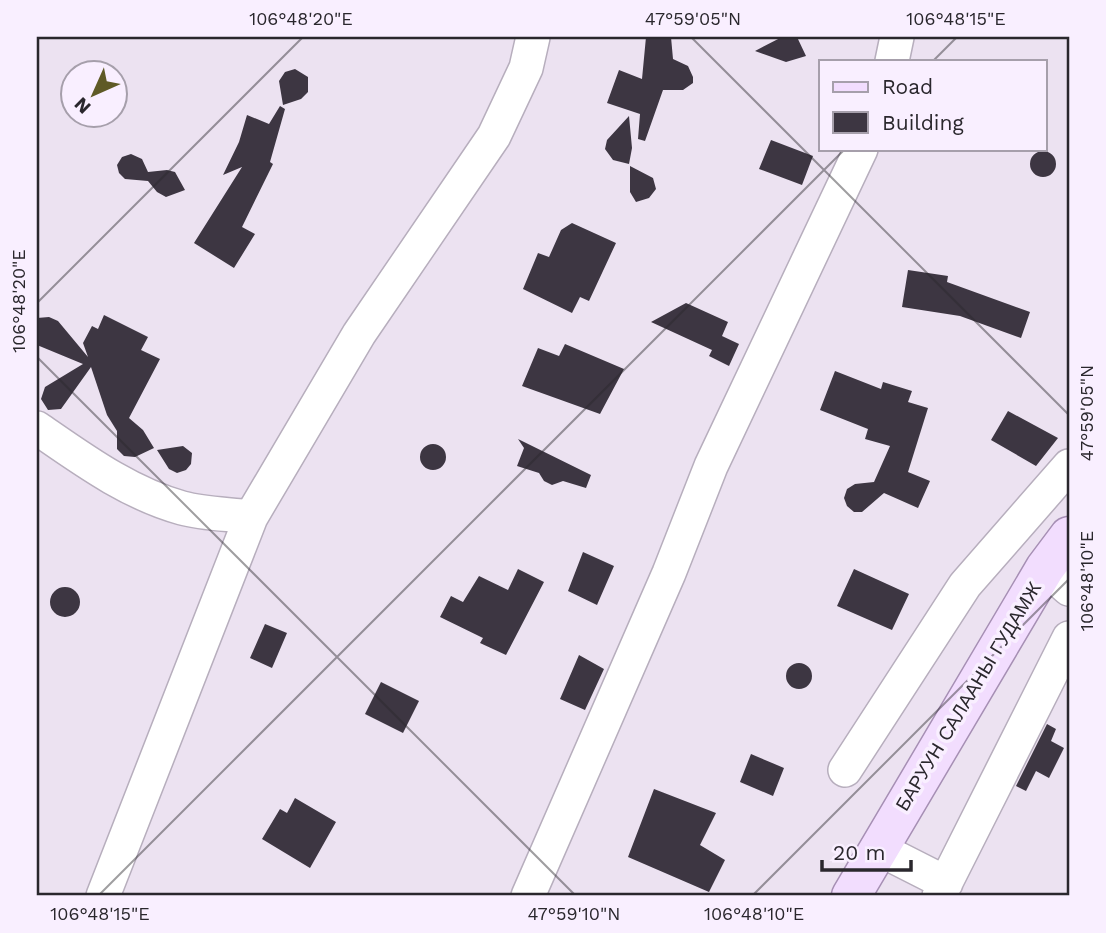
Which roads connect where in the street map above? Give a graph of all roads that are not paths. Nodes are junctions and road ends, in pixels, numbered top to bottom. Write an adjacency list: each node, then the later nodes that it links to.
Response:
1 (533, 37): 7 (street)
2 (897, 37): 3 (street)
3 (892, 60)
4 (860, 150): 15 (street)
5 (37, 428): 7 (street)
6 (1069, 466): 11 (street)
7 (251, 517): 14 (street)
8 (1069, 536): 9 (main road, БАРУУН САЛААНЫ ГУДАМЖ)
9 (1057, 578): 12 (main road, БАРУУН САЛААНЫ ГУДАМЖ)
10 (1069, 638): 13 (street)
11 (845, 770)
12 (877, 848): 13 (street); 16 (main road, БАРУУН САЛААНЫ ГУДАМЖ)
13 (942, 890)
14 (103, 896)
15 (528, 896)
16 (851, 896)

